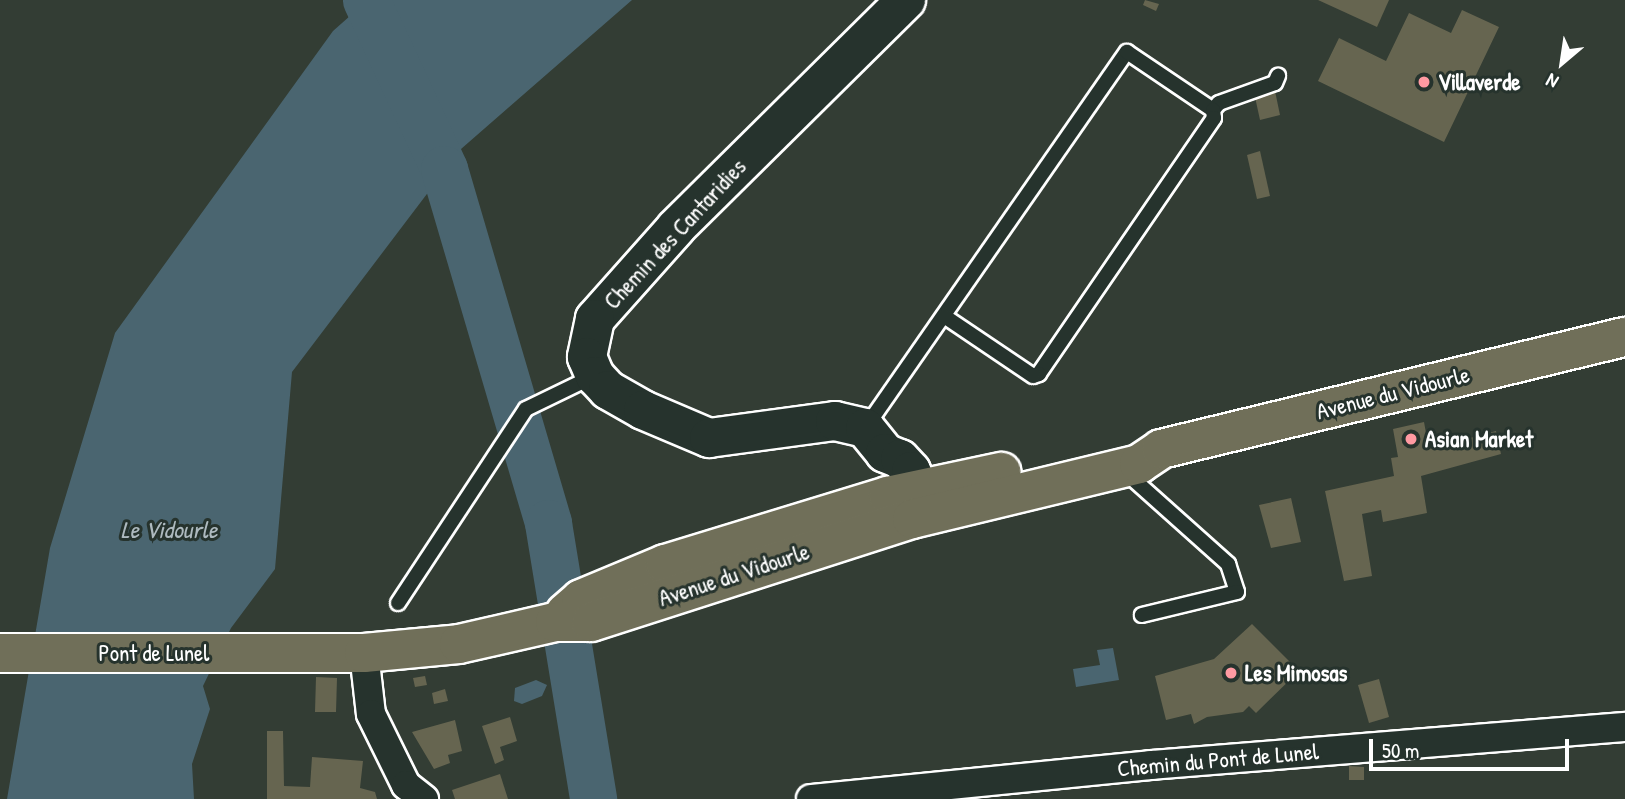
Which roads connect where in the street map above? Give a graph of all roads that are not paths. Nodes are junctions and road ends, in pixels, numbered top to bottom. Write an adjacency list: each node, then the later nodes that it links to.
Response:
1 (906, 0): 6 (street, Chemin des Cantaridies)
2 (1278, 76): 3 (lane)
3 (1213, 110): 4 (lane); 4 (lane)
4 (944, 316): 7 (lane)
5 (1625, 337): 8 (main road, Avenue du Vidourle)
6 (595, 376): 7 (street); 11 (lane)
7 (875, 440): 10 (street)
8 (1161, 449): 9 (main road, Avenue du Vidourle); 10 (main road, Avenue du Vidourle)
9 (1120, 468): 10 (main road, Avenue du Vidourle); 12 (lane)
10 (906, 501): 14 (main road, Avenue du Vidourle)
11 (398, 603)
12 (1142, 615)
13 (0, 653): 15 (main road, Pont de Lunel)
14 (364, 653): 15 (main road, Avenue du Vidourle); 17 (street)
15 (308, 654)
16 (1625, 727): 18 (street, Chemin du Pont de Lunel)
17 (424, 799)
18 (811, 799)

